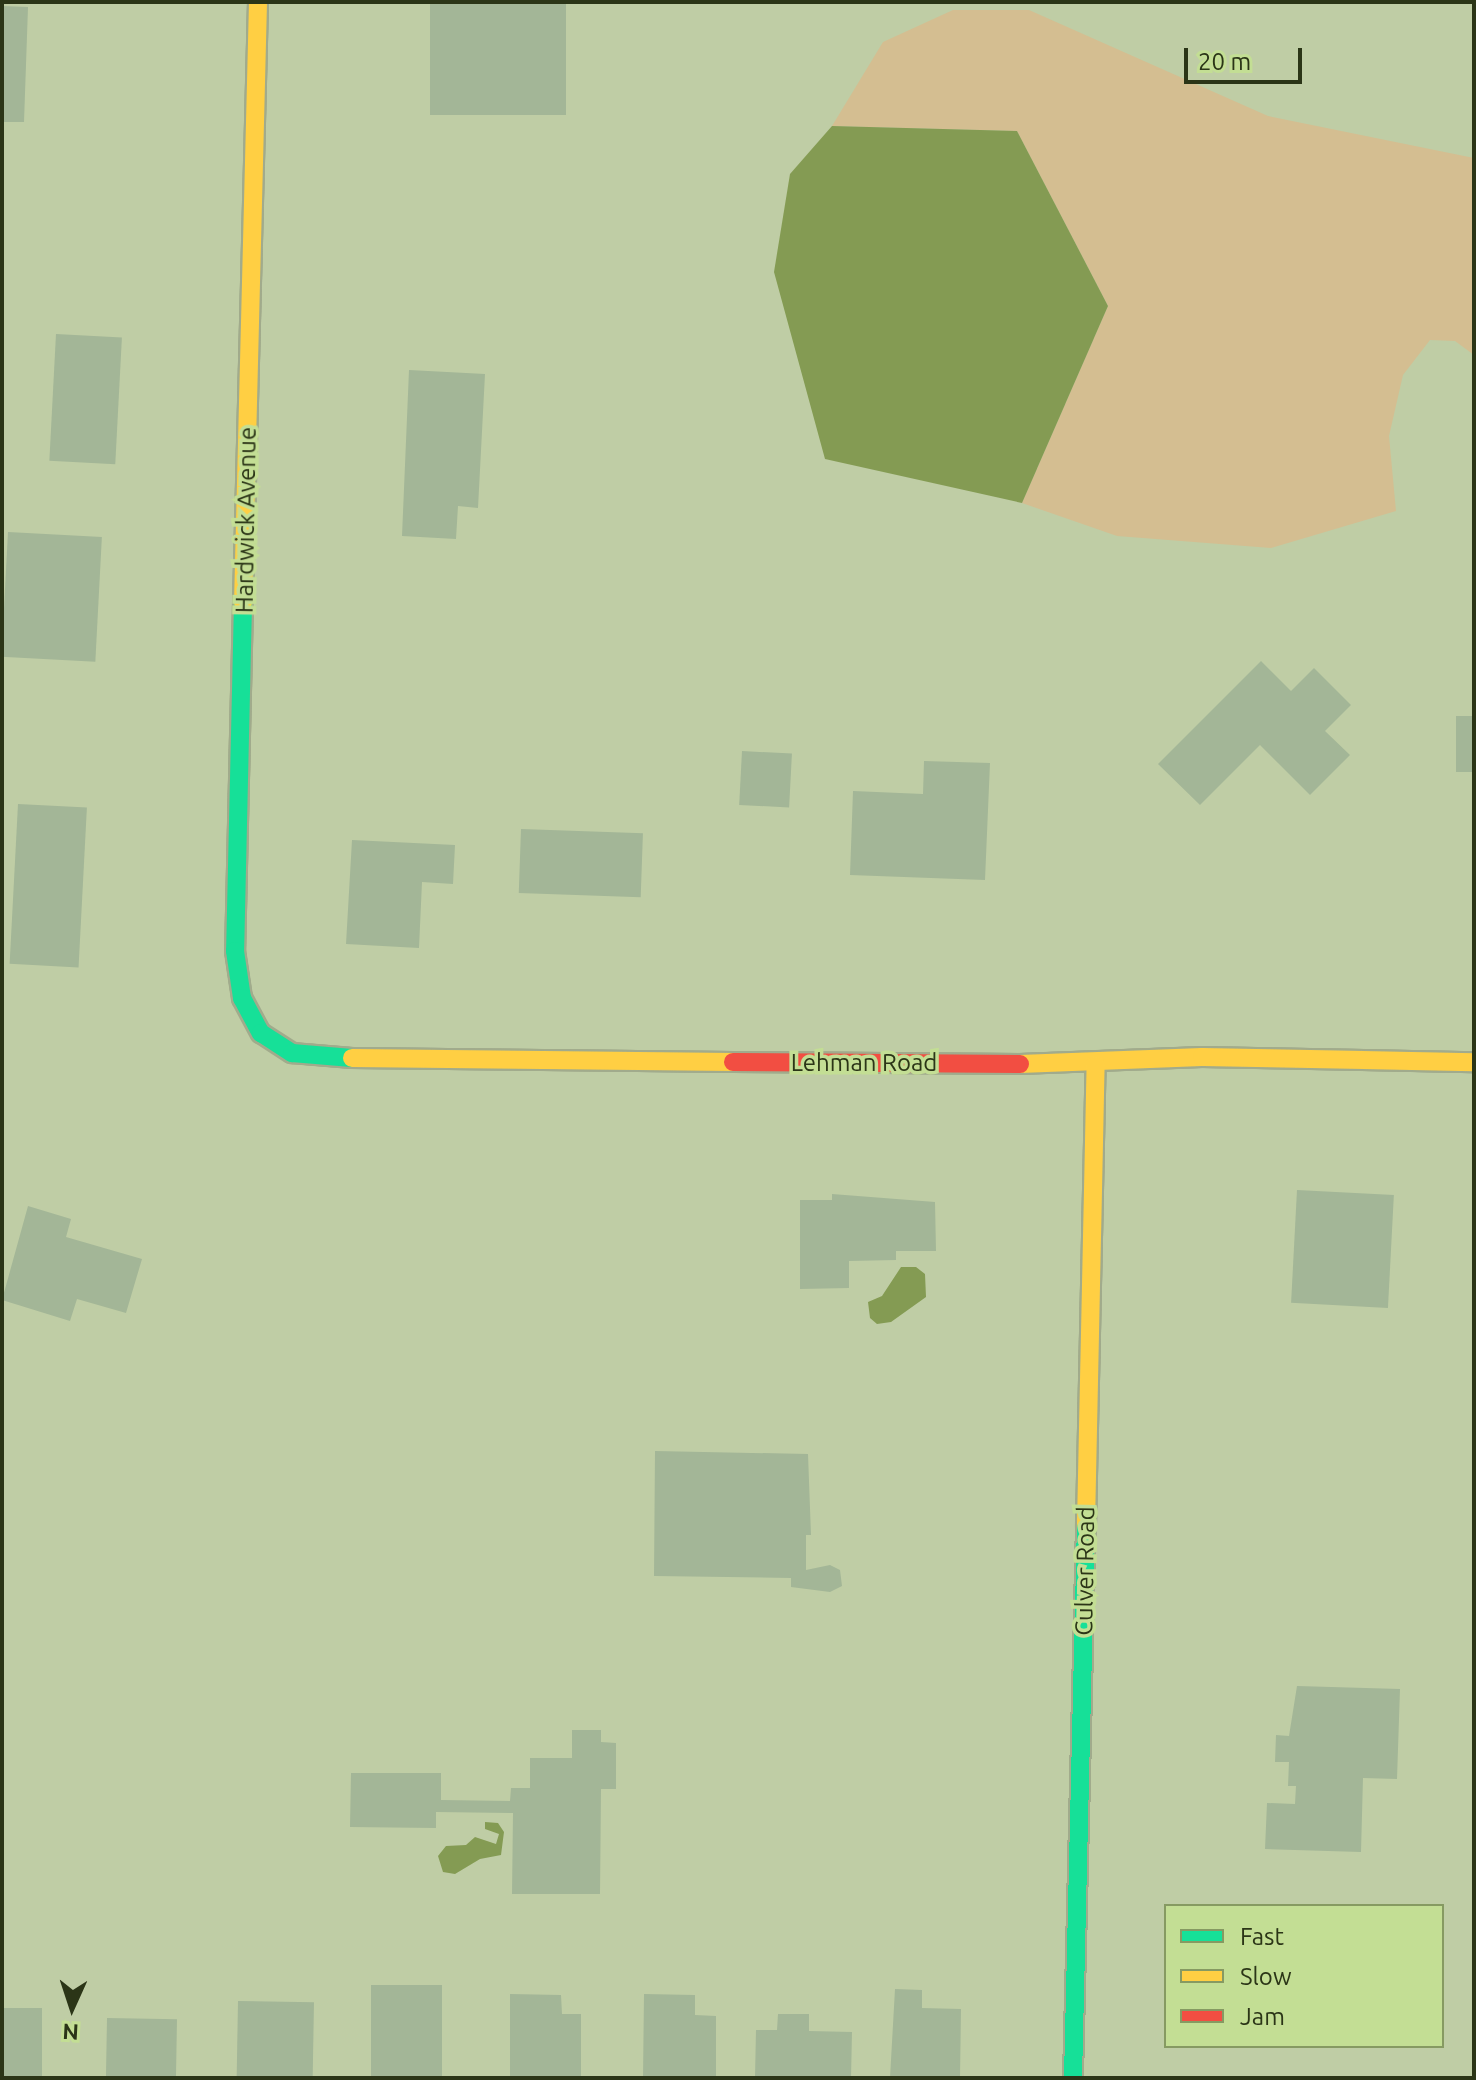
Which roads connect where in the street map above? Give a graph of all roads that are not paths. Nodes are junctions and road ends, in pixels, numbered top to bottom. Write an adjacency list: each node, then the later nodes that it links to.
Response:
1 (258, 2): 2 (street, Hardwick Avenue)
2 (261, 1033): 4 (street, Lehman Road)
3 (1474, 1062): 4 (street, Lehman Road)
4 (1096, 1065): 5 (street, Culver Road)
5 (1073, 2078)

